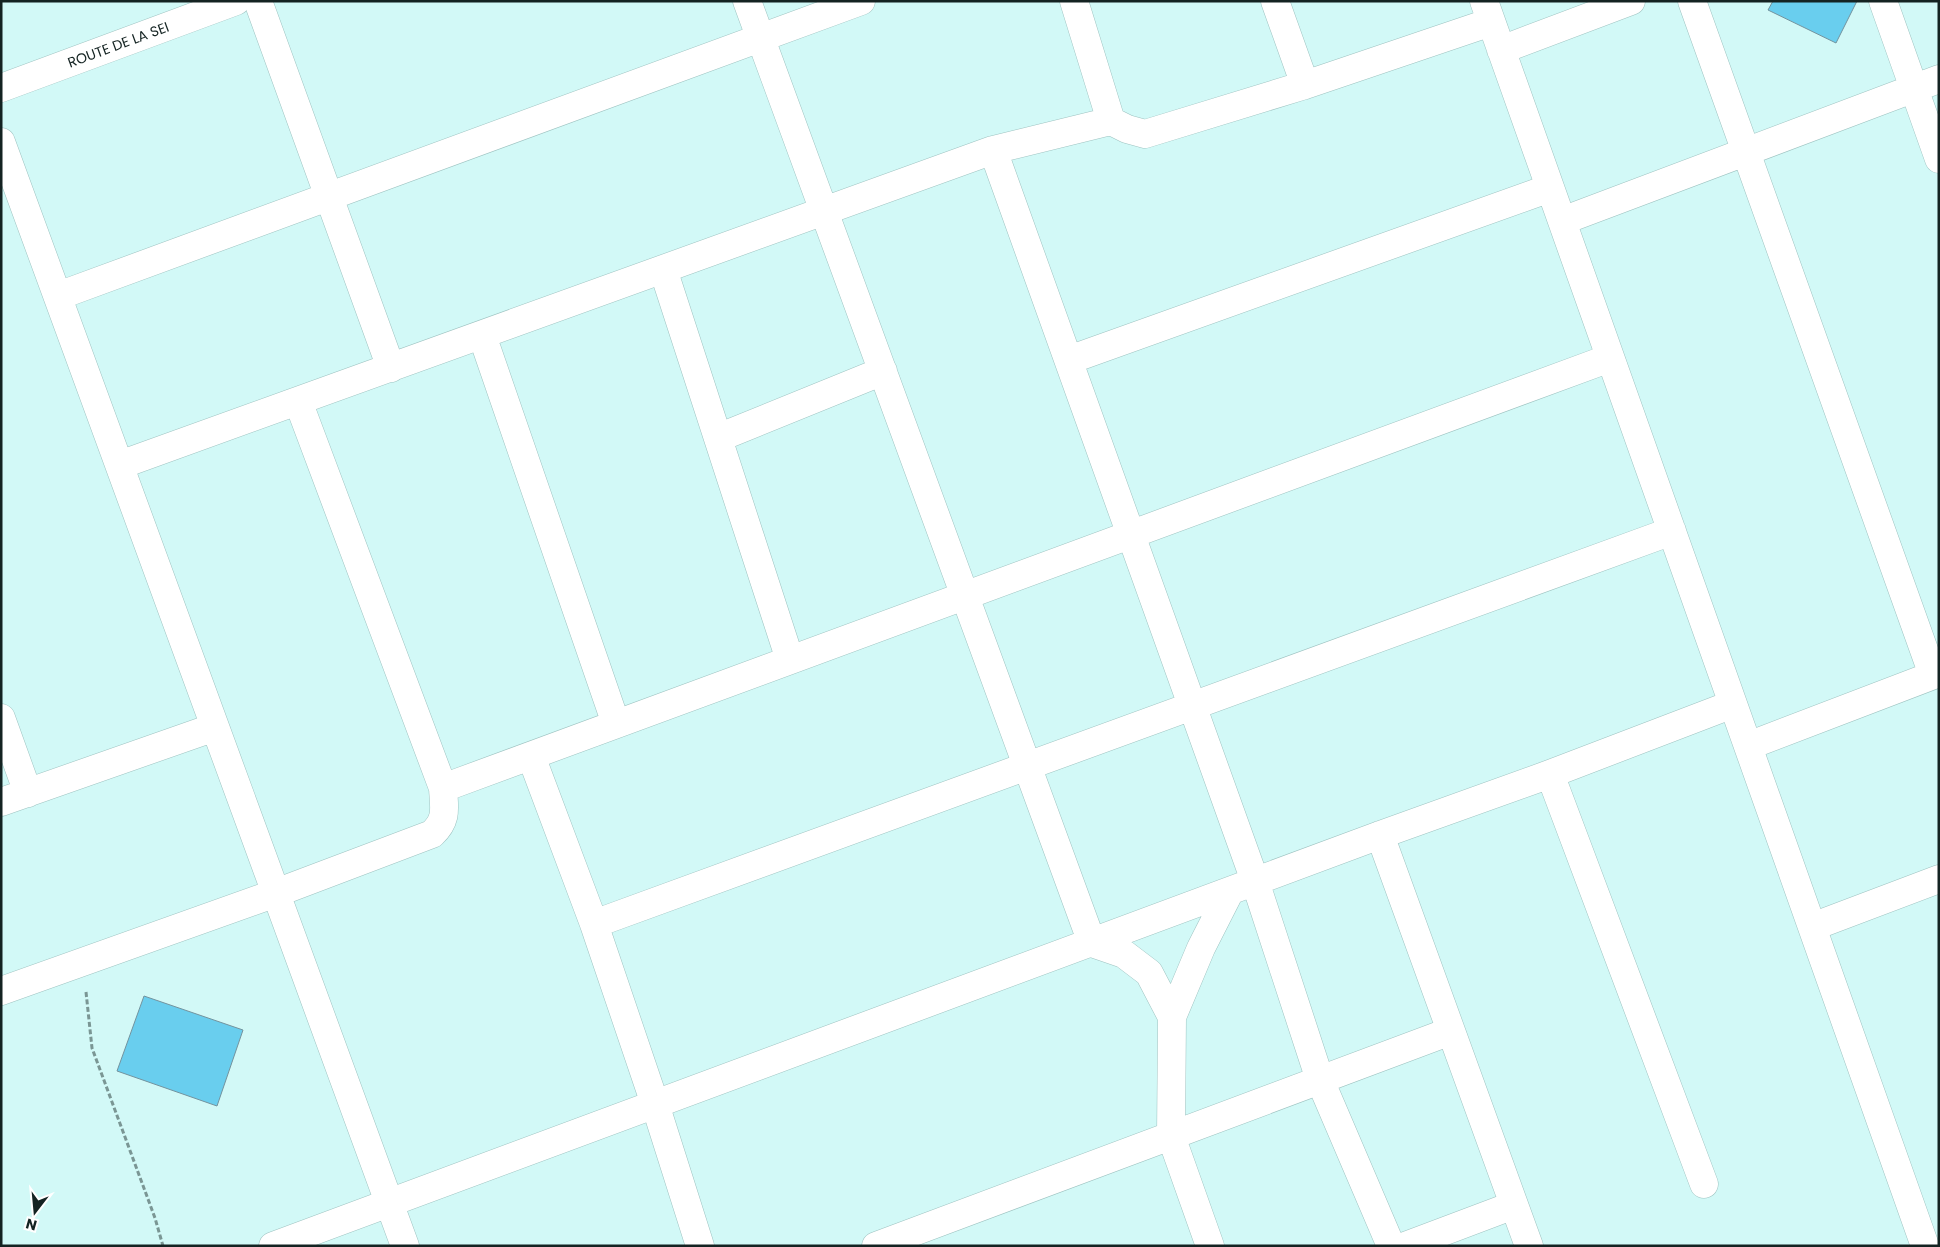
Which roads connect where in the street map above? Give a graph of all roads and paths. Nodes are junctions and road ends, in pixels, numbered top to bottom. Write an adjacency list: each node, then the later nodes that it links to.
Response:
1 (236, 1): 15 (street, ROUTE DE LA SEI)
2 (258, 1): 22 (street)
3 (747, 1): 11 (street)
4 (861, 1): 11 (street)
5 (1074, 1): 16 (street)
6 (1275, 1): 14 (street)
7 (1631, 1): 12 (street)
8 (1692, 1): 19 (street)
9 (1883, 1): 13 (street)
10 (1488, 12): 12 (street); 14 (street)
11 (761, 39): 22 (street); 23 (street)
12 (1501, 50): 21 (street)
13 (1926, 84): 19 (street); 20 (street)
14 (1305, 85): 16 (street)
15 (1, 88)
16 (1111, 121): 18 (street)
17 (1, 142): 26 (street)
18 (993, 150): 23 (street); 29 (street)
19 (1746, 152): 24 (street); 39 (street)
20 (1939, 159)
21 (1550, 188): 24 (street); 29 (street)
22 (329, 197): 26 (street); 30 (street)
23 (824, 211): 25 (street); 31 (street)
24 (1562, 221): 28 (street)
25 (663, 270): 27 (street); 33 (street)
26 (58, 296): 34 (street)
27 (482, 335): 30 (street); 43 (street)
28 (1610, 358): 35 (street); 36 (street)
29 (1069, 360): 36 (street)
30 (391, 368): 32 (street)
31 (882, 371): 33 (street); 37 (street)
32 (298, 401): 34 (street); 49 (street)
33 (718, 438): 38 (street)
34 (120, 465): 44 (street)
35 (1672, 531): 40 (street); 41 (street)
36 (1131, 534): 37 (street); 41 (street)
37 (965, 595): 38 (street); 47 (street)
38 (790, 660): 43 (street)
39 (1936, 674): 45 (street)
40 (1733, 704): 45 (street); 48 (street)
41 (1193, 705): 47 (street); 54 (street)
42 (1, 718): 50 (street)
43 (616, 724): 46 (street)
44 (215, 727): 50 (street); 56 (street)
45 (1748, 746): 58 (street)
46 (531, 756): 49 (street); 57 (street)
47 (1028, 766): 57 (street); 59 (street)
48 (1550, 774): 52 (street); 67 (street)
49 (443, 788): 56 (street)
50 (28, 793): 51 (street)
51 (1, 802)
52 (1380, 835): 54 (street); 63 (street)
53 (1939, 879): 58 (street)
54 (1255, 882): 55 (street); 64 (street)
55 (1230, 891): 59 (street); 62 (street)
56 (276, 893): 60 (street); 68 (street)
57 (594, 924): 65 (street)
58 (1812, 927): 79 (street)
59 (1092, 942): 62 (street); 65 (street)
60 (84, 962): 61 (street); 70 (path)
61 (1, 991)
62 (1172, 1017): 66 (street)
63 (1451, 1031): 64 (street); 69 (street)
64 (1320, 1080): 66 (street); 76 (street)
65 (654, 1104): 68 (street); 73 (street)
66 (1171, 1136): 74 (street); 75 (street)
67 (1704, 1184)
68 (389, 1203): 71 (street); 72 (street)
69 (1514, 1205): 77 (street); 78 (street)
70 (163, 1246)
71 (273, 1246)
72 (405, 1246)
73 (700, 1246)
74 (876, 1246)
75 (1210, 1246)
76 (1391, 1246)
77 (1405, 1246)
78 (1528, 1246)
79 (1925, 1246)

